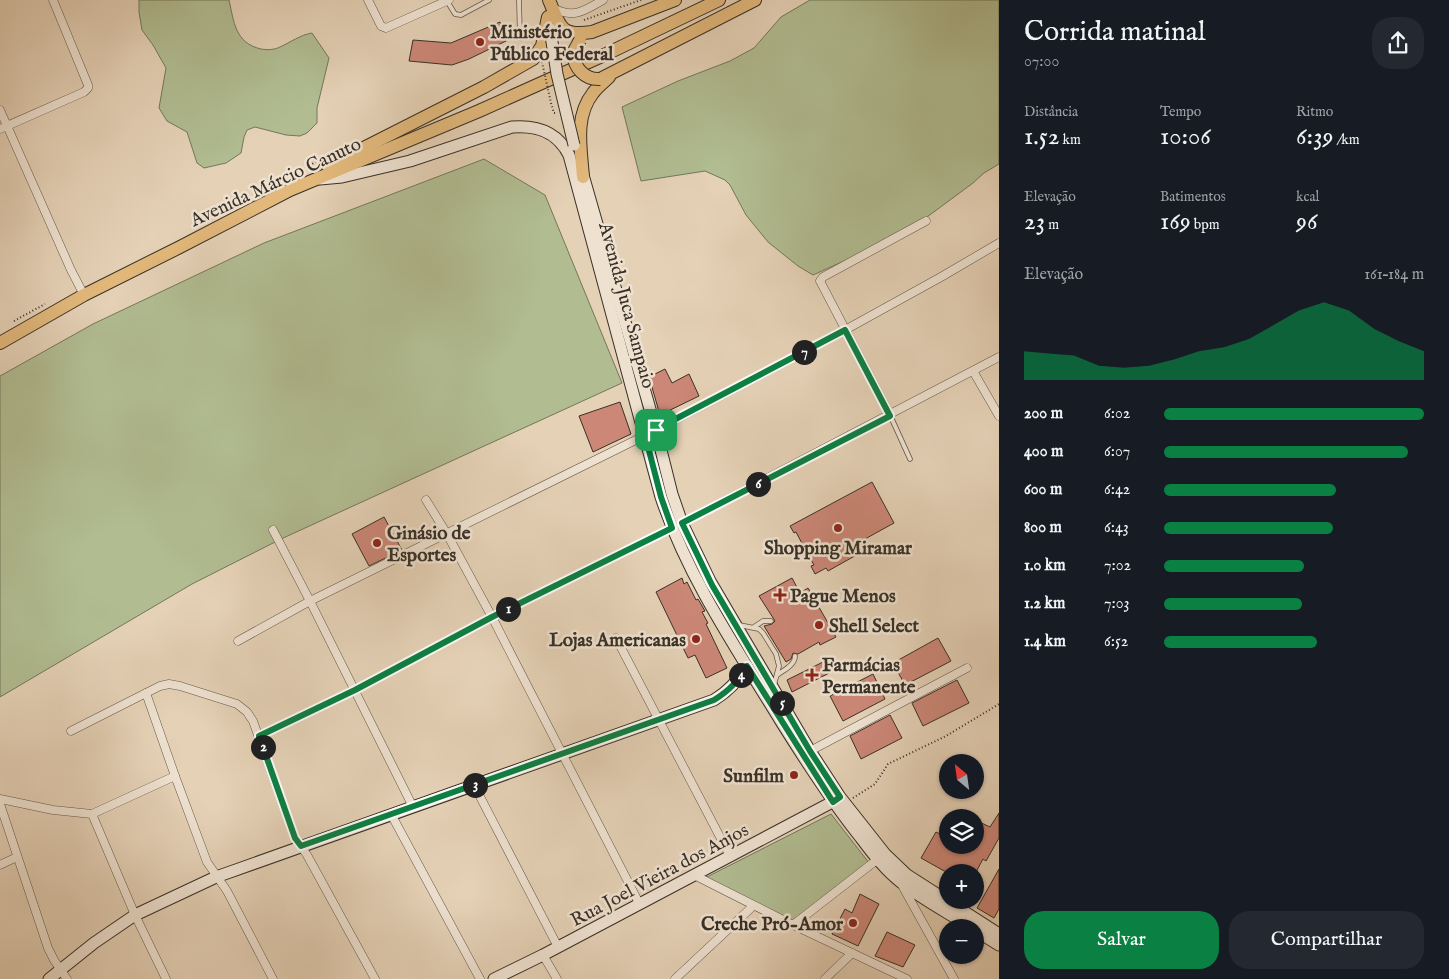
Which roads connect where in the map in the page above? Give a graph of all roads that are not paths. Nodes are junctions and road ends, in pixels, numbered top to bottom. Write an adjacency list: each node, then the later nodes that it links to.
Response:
1 (52, 0): 15 (street)
2 (368, 0): 3 (street)
3 (448, 0): 4 (lane)
4 (489, 0)
5 (519, 0): 12 (lane)
6 (603, 0): 10 (street)
7 (675, 0): 11 (main road)
8 (719, 0): 17 (main road, Avenida Márcio Canuto)
9 (755, 0): 13 (main road)
10 (549, 11): 11 (main road); 16 (main road, Avenida Juca Sampaio, bridge); 18 (main road)
11 (592, 32): 13 (main road, bridge)
12 (520, 38)
13 (606, 76): 16 (main road)
14 (0, 110): 15 (street)
15 (3, 128): 21 (street)
16 (583, 177): 28 (main road, Avenida Juca Sampaio)
17 (311, 180): 18 (main road, Avenida Márcio Canuto); 29 (main road, Avenida Juca Sampaio)
18 (290, 190): 21 (main road, Avenida Márcio Canuto)
19 (926, 221): 22 (street)
20 (999, 242): 22 (street)
21 (84, 295): 23 (main road, Avenida Márcio Canuto)
22 (845, 330): 26 (street); 28 (street)
23 (0, 343)
24 (999, 357): 25 (street)
25 (974, 372): 26 (street); 27 (street)
26 (890, 416): 30 (lane); 32 (street)
27 (999, 416)
28 (656, 430): 29 (street); 32 (main road, Avenida Juca Sampaio)
29 (645, 435): 32 (main road, Avenida Juca Sampaio); 34 (street)
30 (910, 458)
31 (426, 500): 34 (street)
32 (677, 526): 36 (street); 38 (main road, Avenida Juca Sampaio); 43 (main road, Avenida Juca Sampaio)
33 (273, 530): 35 (street)
34 (447, 534): 35 (street); 36 (street)
35 (310, 601): 41 (street); 47 (street)
36 (492, 617): 47 (street); 53 (street)
37 (771, 621): 39 (lane)
38 (736, 625): 39 (lane); 46 (main road, Avenida Juca Sampaio)
39 (754, 627): 45 (lane)
40 (616, 638): 49 (street)
41 (238, 641)
42 (795, 656): 45 (lane)
43 (747, 666): 49 (main road); 57 (main road, Avenida Juca Sampaio)
44 (967, 668): 52 (street)
45 (777, 675): 46 (lane)
46 (773, 687): 52 (main road, Avenida Juca Sampaio)
47 (355, 690): 51 (street); 59 (street)
48 (146, 692): 50 (street); 51 (street); 54 (street)
49 (659, 720): 53 (main road); 63 (street)
50 (71, 731)
51 (259, 736): 62 (street)
52 (810, 751): 57 (main road, Avenida Juca Sampaio)
53 (562, 753): 55 (main road); 70 (street)
54 (175, 776): 60 (street); 68 (street)
55 (474, 785): 59 (main road); 78 (street)
56 (0, 799): 60 (street)
57 (840, 801): 63 (main road, Rua Joel Vieira dos Anjos); 65 (main road, Avenida Juca Sampaio); 75 (main road, Avenida Juca Sampaio)
58 (0, 804): 64 (street)
59 (413, 807): 61 (main road)
60 (92, 814): 72 (street)
61 (391, 814): 62 (main road); 87 (street)
62 (301, 846): 68 (main road); 86 (street)
63 (730, 856): 67 (main road, Rua Joel Vieira dos Anjos)
64 (17, 857): 66 (street); 81 (street)
65 (878, 859): 69 (main road, Avenida Juca Sampaio); 74 (street)
66 (0, 865)
67 (694, 875): 70 (main road, Rua Joel Vieira dos Anjos); 71 (street)
68 (216, 877): 72 (main road); 85 (street)
69 (901, 882): 73 (main road, Avenida Juca Sampaio); 93 (street, Avenida Juca Sampaio)
70 (639, 903): 78 (main road, Rua Joel Vieira dos Anjos)
71 (753, 906): 74 (street); 90 (street)
72 (135, 916): 81 (main road); 84 (street)
73 (958, 919)
74 (793, 925): 79 (street)
75 (999, 934)
76 (984, 936): 77 (main road)
77 (999, 945)
78 (558, 947): 80 (main road, Rua Joel Vieira dos Anjos)
79 (852, 954): 91 (street); 92 (street)
80 (543, 955): 88 (main road, Rua Joel Vieira dos Anjos); 89 (street)
81 (60, 969): 82 (main road); 83 (street)
82 (49, 979)
83 (67, 979)
84 (166, 979)
85 (273, 979)
86 (375, 979)
87 (480, 979)
88 (494, 979)
89 (557, 979)
90 (675, 979)
91 (825, 979)
92 (908, 979)
93 (954, 979)

